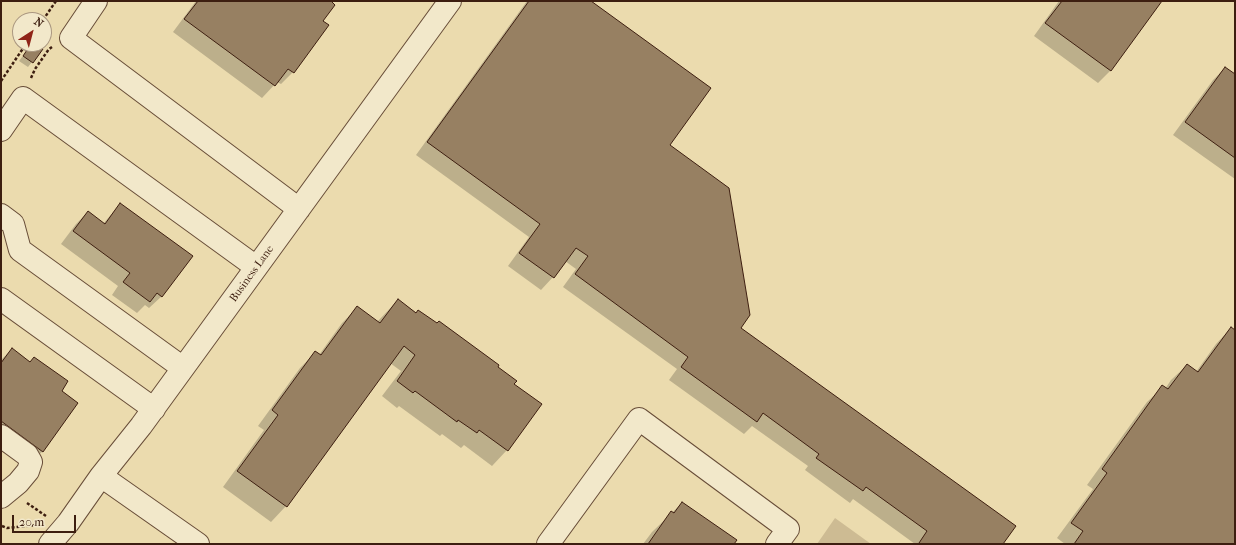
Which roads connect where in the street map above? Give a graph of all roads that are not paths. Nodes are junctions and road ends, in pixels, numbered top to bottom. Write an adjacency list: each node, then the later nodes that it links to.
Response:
1 (96, 1): 4 (street)
2 (450, 1): 4 (street, Business Lane)
3 (1, 130): 6 (street)
4 (299, 209): 6 (street, Business Lane)
5 (1, 215): 8 (street)
6 (256, 267): 8 (street, Business Lane)
7 (1, 299): 9 (street)
8 (183, 368): 9 (street, Business Lane)
9 (154, 409): 11 (street, Business Lane)
10 (1, 436): 12 (street)
11 (102, 476): 14 (street, Business Lane); 15 (street)
12 (1, 497)
13 (555, 541): 16 (street)
14 (50, 544)
15 (198, 544)
16 (777, 544)

